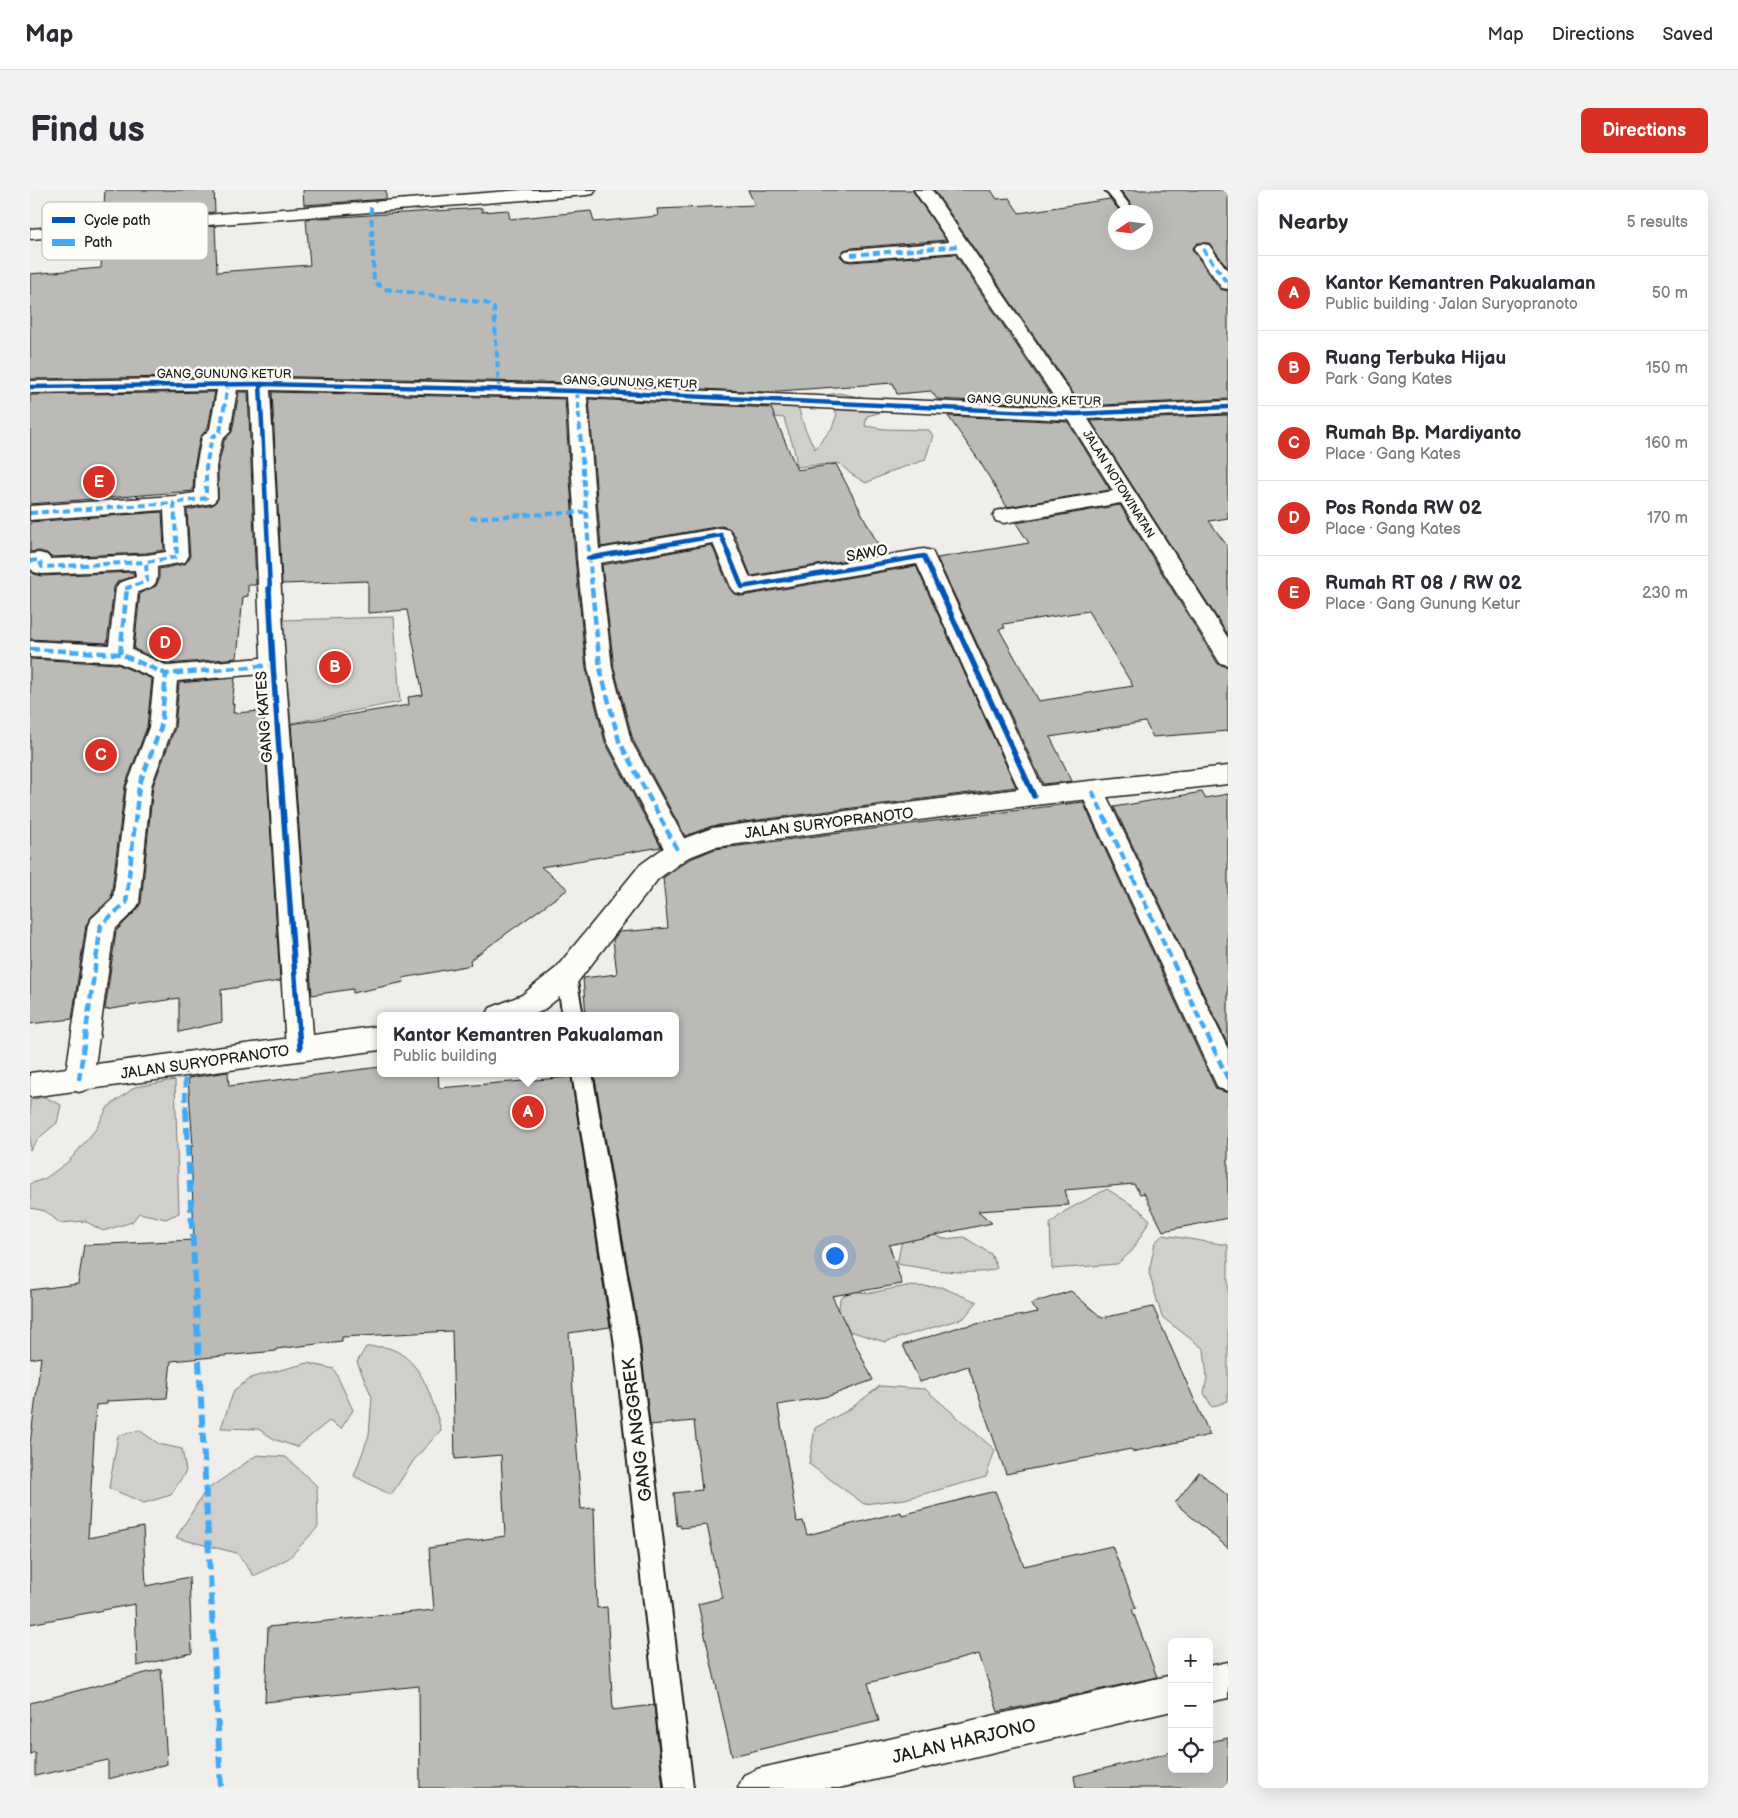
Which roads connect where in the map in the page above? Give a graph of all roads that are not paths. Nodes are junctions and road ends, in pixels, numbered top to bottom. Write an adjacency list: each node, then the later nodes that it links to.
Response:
1 (587, 190): 5 (street)
2 (923, 190): 6 (street, JALAN NOTOWINATAN)
3 (1111, 190): 4 (lane)
4 (1123, 205)
5 (208, 220)
6 (960, 246): 8 (street); 15 (street, JALAN NOTOWINATAN)
7 (1203, 249): 9 (street)
8 (851, 255)
9 (1228, 284)
10 (260, 384): 11 (street, GANG GUNUNG KETUR); 13 (street, GANG GUNUNG KETUR); 26 (street, GANG KATES)
11 (228, 385): 12 (street, GANG GUNUNG KETUR); 17 (street)
12 (30, 387)
13 (577, 391): 15 (street, GANG GUNUNG KETUR); 20 (street)
14 (1228, 406): 15 (street, GANG GUNUNG KETUR)
15 (1075, 414): 16 (street, JALAN NOTOWINATAN)
16 (1126, 496): 19 (street); 25 (street, JALAN NOTOWINATAN)
17 (174, 503): 18 (street); 22 (street)
18 (30, 513)
19 (1004, 516)
20 (588, 558): 30 (street, SAWO); 31 (street)
21 (30, 561): 22 (street)
22 (146, 562): 24 (street)
23 (30, 650): 24 (street)
24 (120, 654): 27 (street)
25 (1228, 657)
26 (273, 665): 27 (street); 36 (street, GANG KATES)
27 (166, 674): 39 (street)
28 (1228, 775): 29 (street, JALAN SURYOPRANOTO)
29 (1092, 791): 30 (street, JALAN SURYOPRANOTO); 38 (street)
30 (1034, 796): 31 (street, JALAN SURYOPRANOTO)
31 (678, 851): 32 (street, JALAN SURYOPRANOTO)
32 (566, 976): 33 (street, JALAN SURYOPRANOTO); 34 (lane)
33 (510, 1012)
34 (572, 1012)
35 (377, 1038): 36 (street, JALAN SURYOPRANOTO)
36 (300, 1048): 39 (street, JALAN SURYOPRANOTO)
37 (583, 1077): 44 (lane, GANG ANGGREK)
38 (1228, 1079)
39 (79, 1080): 40 (street, JALAN SURYOPRANOTO)
40 (30, 1085)
41 (1228, 1680): 42 (street)
42 (1213, 1683)
43 (1168, 1694): 45 (street, JALAN HARJONO)
44 (678, 1788)
45 (757, 1788)

